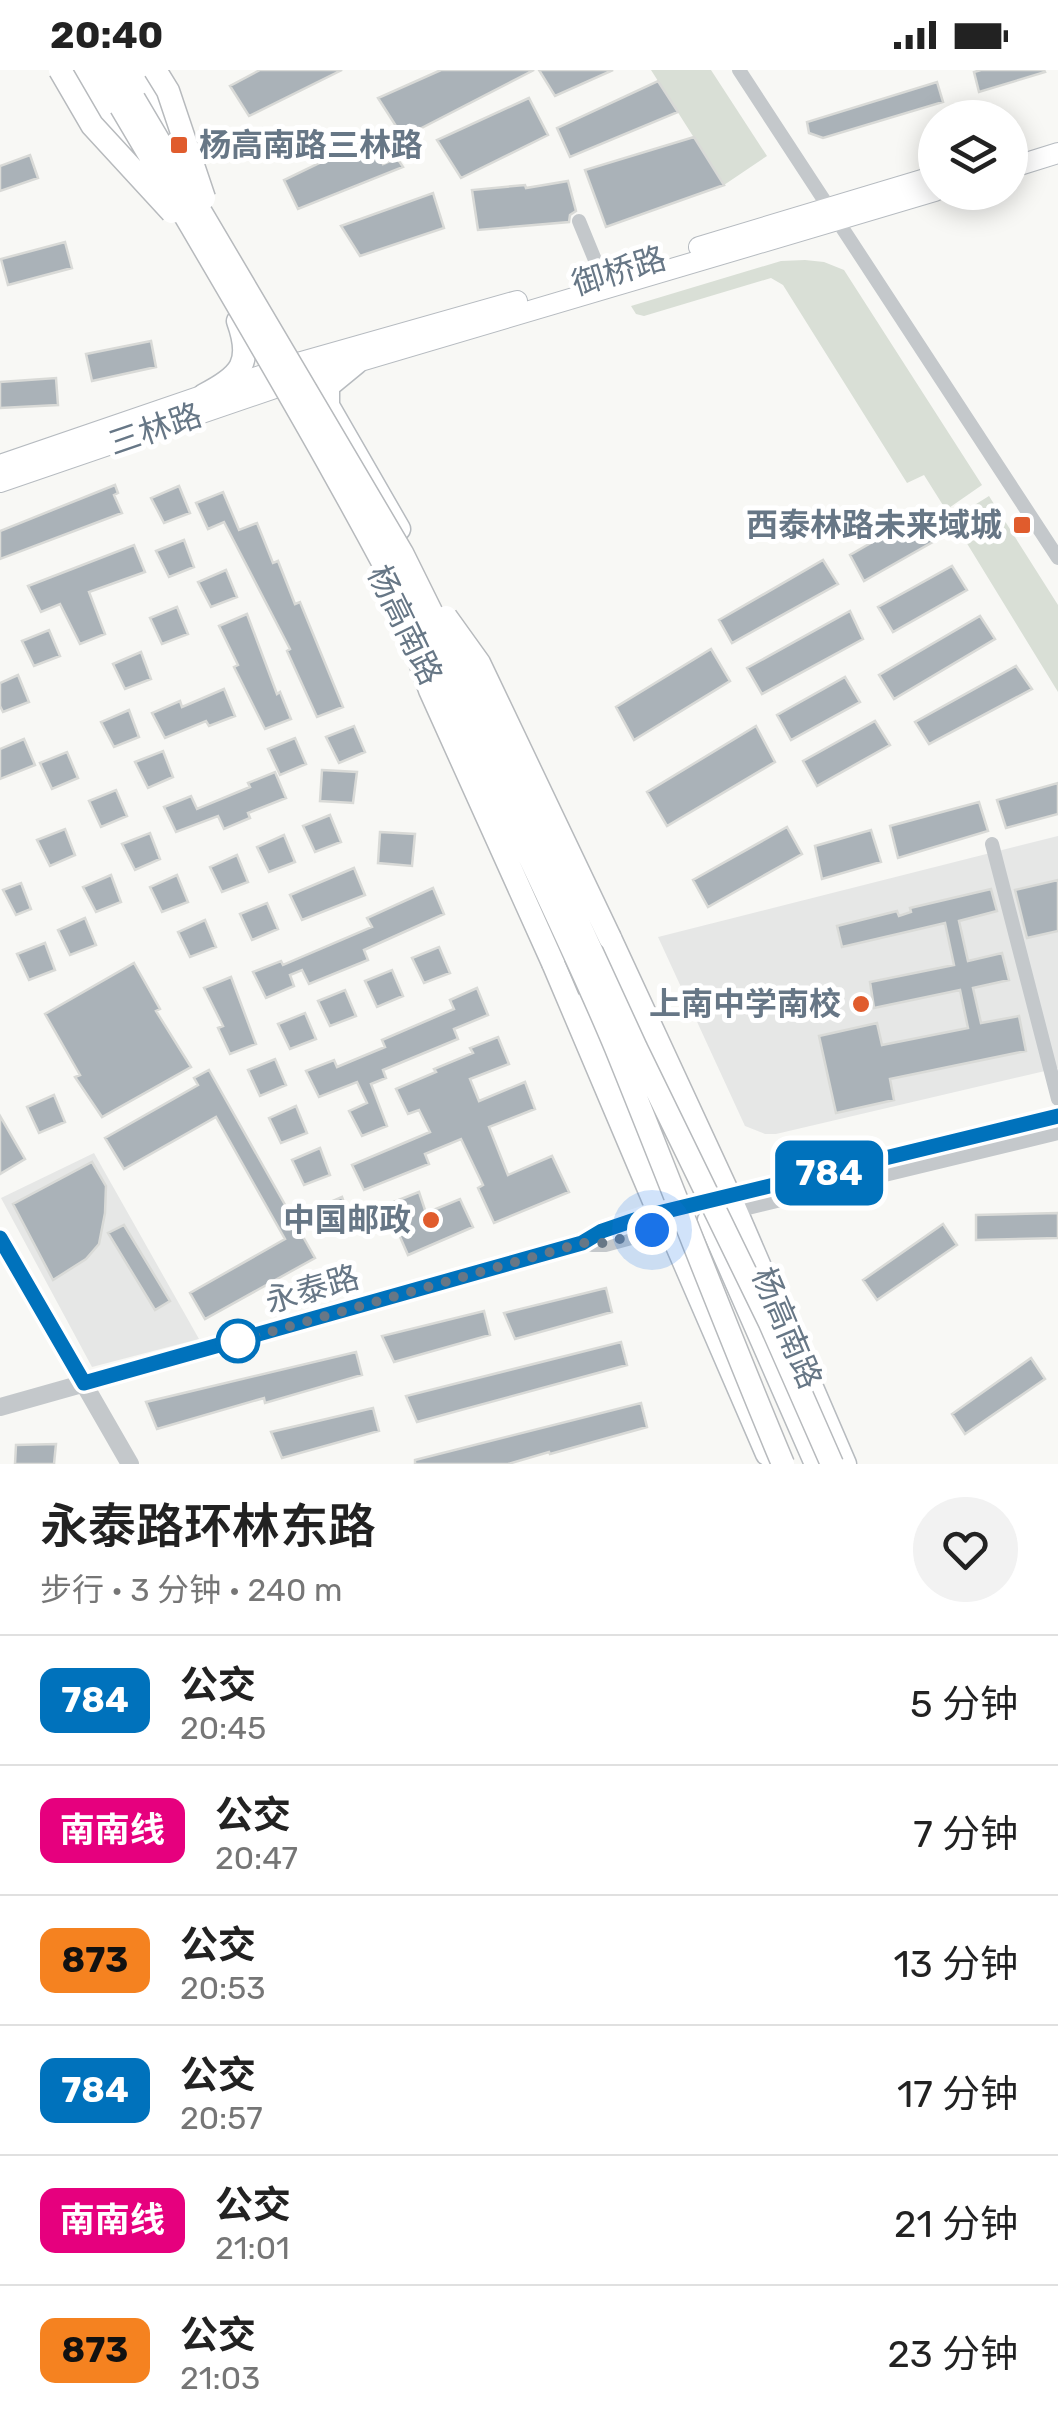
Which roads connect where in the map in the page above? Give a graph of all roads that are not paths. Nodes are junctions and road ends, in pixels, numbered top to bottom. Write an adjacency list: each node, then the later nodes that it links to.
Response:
1 (60, 70): 17 (main road, bridge)
2 (79, 70): 8 (main road, 杨高南路)
3 (98, 70): 8 (main road, 杨高南路)
4 (116, 70): 8 (main road, 杨高南路)
5 (132, 70): 21 (main road, 杨高南路)
6 (155, 70): 17 (main road, bridge)
7 (739, 70): 15 (street)
8 (118, 104): 17 (main road, 杨高南路, bridge); 19 (main road, 杨高南路)
9 (1058, 140): 10 (main road)
10 (1028, 149)
11 (1058, 153): 12 (main road)
12 (1028, 162)
13 (918, 182): 15 (main road, 御桥路)
14 (918, 195): 15 (main road, 御桥路)
15 (833, 214): 18 (main road, 御桥路); 20 (main road, 御桥路); 27 (street)
16 (579, 221): 18 (street)
17 (211, 243): 28 (main road, 杨高南路, bridge)
18 (602, 277): 21 (main road, 御桥路)
19 (238, 321): 22 (main road, 杨高南路); 23 (main road)
20 (356, 363): 21 (main road, 御桥路); 24 (main road)
21 (306, 369): 22 (main road, 三林路); 24 (main road, 杨高南路)
22 (275, 380): 23 (main road, 三林路); 26 (main road, 三林路); 28 (main road, 杨高南路)
23 (204, 395): 25 (main road, 三林路)
24 (328, 406): 28 (main road, 杨高南路)
25 (0, 465)
26 (0, 482)
27 (1058, 558)
28 (394, 561): 30 (main road, bridge); 34 (main road, 杨高南路); 34 (main road, bridge); 40 (main road, 杨高南路, bridge); 43 (main road, 杨高南路, bridge)
29 (992, 844): 31 (street)
30 (596, 1048): 34 (main road, 杨高南路); 34 (main road)
31 (1058, 1099)
32 (1058, 1116): 34 (street, 永泰路)
33 (1058, 1131): 34 (street, 永泰路)
34 (695, 1210): 36 (street, 永泰路); 39 (main road, 杨高南路); 41 (main road, 杨高南路); 42 (main road, 杨高南路); 44 (main road, 杨高南路)
35 (0, 1238): 36 (street)
36 (84, 1383): 37 (street, 永泰路); 38 (street)
37 (0, 1407)
38 (130, 1464)
39 (772, 1464)
40 (783, 1464)
41 (801, 1464)
42 (816, 1464)
43 (832, 1464)
44 (845, 1464)

